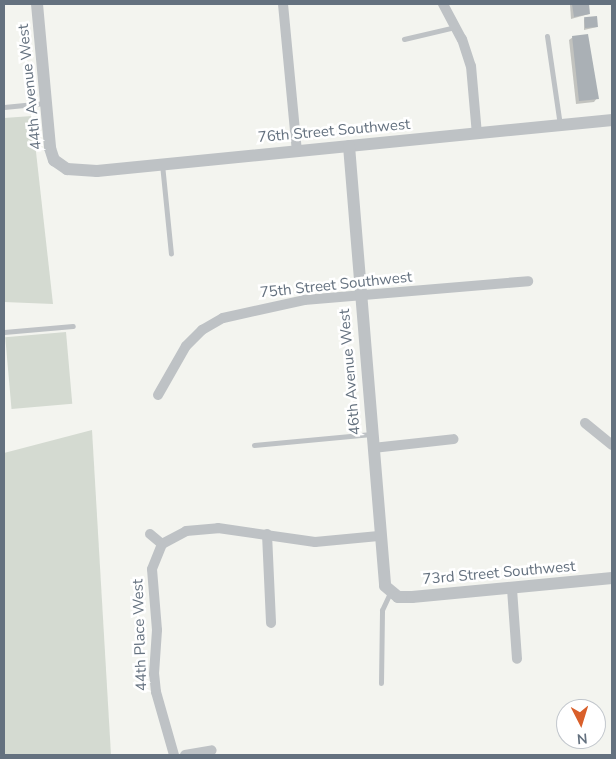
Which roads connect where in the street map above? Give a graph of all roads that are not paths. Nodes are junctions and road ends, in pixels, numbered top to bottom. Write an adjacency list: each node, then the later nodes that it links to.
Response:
1 (38, 4): 7 (street, 44th Avenue West)
2 (283, 4): 13 (street)
3 (443, 4): 4 (street)
4 (456, 27): 6 (lane); 11 (street)
5 (547, 36): 10 (lane)
6 (404, 39)
7 (46, 104): 8 (lane); 15 (street, 44th Avenue West)
8 (4, 107)
9 (612, 120): 10 (street, 76th Street Southwest)
10 (560, 126): 11 (street, 76th Street Southwest)
11 (477, 134): 12 (street, 76th Street Southwest)
12 (349, 146): 13 (street, 76th Street Southwest); 18 (street, 46th Avenue West)
13 (298, 151): 14 (street, 76th Street Southwest)
14 (162, 163): 15 (street, 76th Street Southwest); 16 (lane)
15 (59, 166)
16 (171, 254)
17 (528, 281): 18 (street, 75th Street Southwest)
18 (360, 296): 21 (street, 75th Street Southwest); 23 (street, 46th Avenue West)
19 (73, 326): 20 (lane)
20 (4, 332)
21 (158, 395)
22 (585, 423): 26 (street)
23 (372, 434): 25 (lane); 27 (street, 46th Avenue West)
24 (454, 439): 27 (street)
25 (254, 445)
26 (612, 445)
27 (373, 448): 30 (street, 46th Avenue West)
28 (150, 534): 31 (street)
29 (267, 534): 30 (street); 31 (street); 35 (street)
30 (380, 536): 34 (street, 46th Avenue West)
31 (162, 544): 39 (street, 44th Place West)
32 (612, 578): 33 (street, 73rd Street Southwest)
33 (512, 589): 34 (street, 73rd Street Southwest); 36 (street)
34 (390, 593): 37 (lane)
35 (271, 623)
36 (517, 659)
37 (381, 683)
38 (212, 750): 40 (street)
39 (174, 755)
40 (185, 755)

